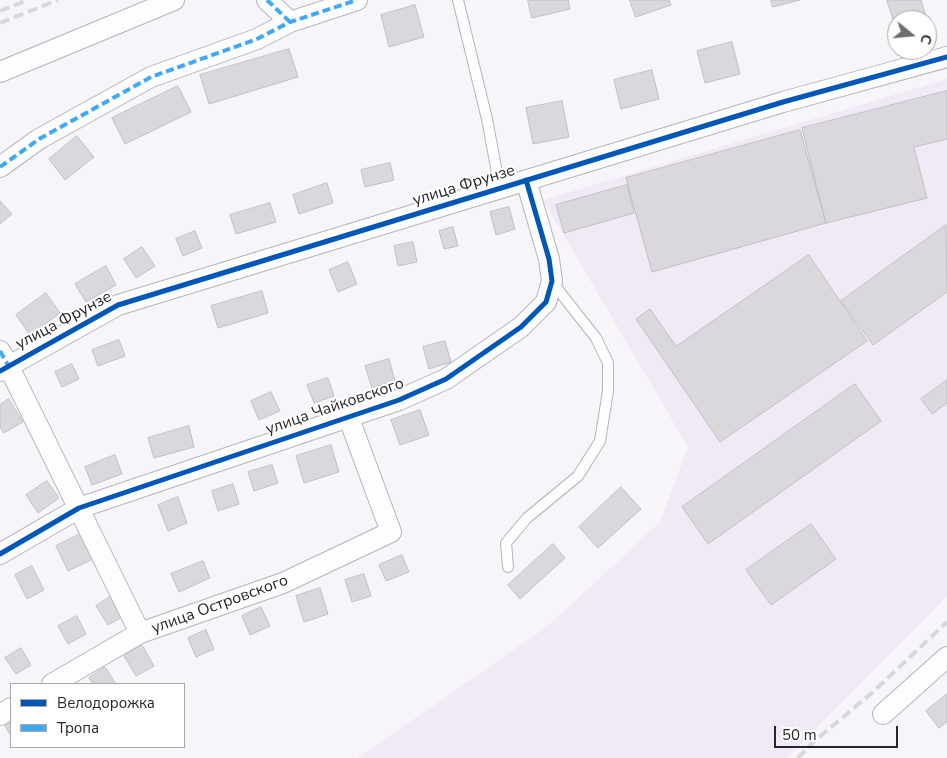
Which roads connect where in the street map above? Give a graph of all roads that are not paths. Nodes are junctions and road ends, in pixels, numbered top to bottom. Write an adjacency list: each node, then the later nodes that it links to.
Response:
1 (174, 0): 7 (street)
2 (267, 0): 5 (street)
3 (357, 0): 5 (street)
4 (458, 0): 10 (lane)
5 (290, 22): 8 (street)
6 (947, 57): 9 (street, улица Фрунзе)
7 (0, 72)
8 (0, 167)
9 (526, 180): 10 (street, улица Фрунзе); 11 (street, улица Чайковского)
10 (500, 189): 12 (street, улица Фрунзе)
11 (552, 281): 13 (street, улица Чайковского); 16 (lane)
12 (3, 362): 14 (street)
13 (348, 416): 14 (street, улица Чайковского); 17 (street, улица Островского)
14 (79, 508): 15 (street, улица Чайковского); 17 (street)
15 (0, 554)
16 (508, 567)
17 (140, 633): 19 (street, улица Островского)
18 (947, 656): 20 (street)
19 (54, 683)
20 (884, 714)

